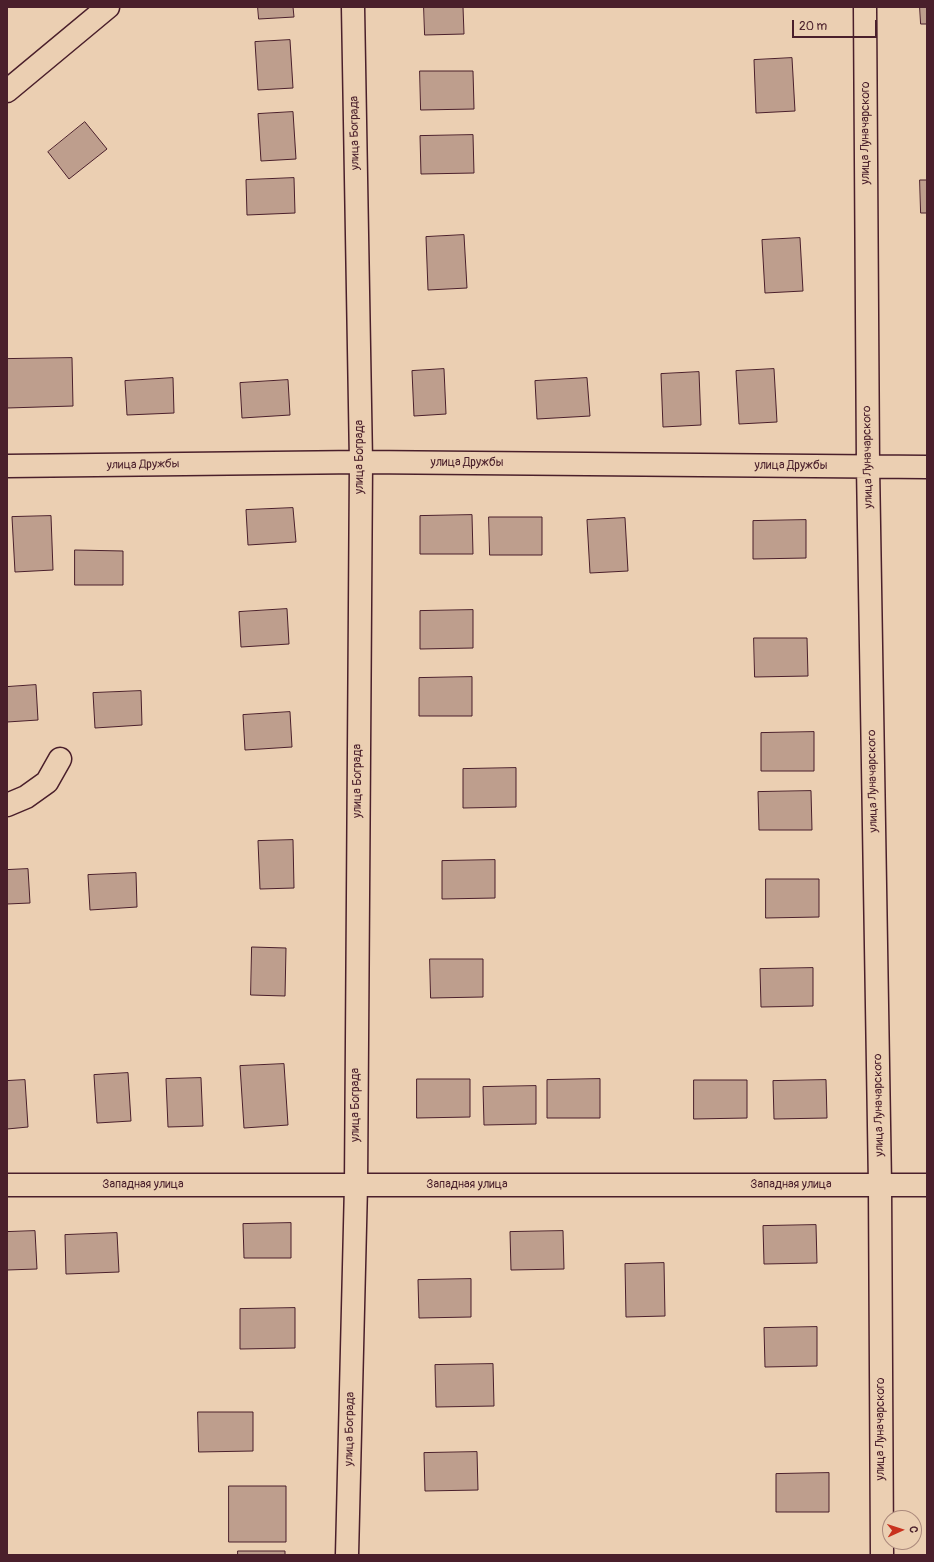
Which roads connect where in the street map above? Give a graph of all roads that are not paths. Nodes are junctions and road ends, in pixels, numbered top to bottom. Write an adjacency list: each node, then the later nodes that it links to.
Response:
1 (108, 7): 4 (street)
2 (353, 7): 5 (street, улица Бограда)
3 (865, 7): 7 (street, улица Луначарского)
4 (7, 91)
5 (361, 462): 6 (street, улица Дружбы); 7 (street, улица Дружбы); 12 (street, улица Бограда)
6 (7, 466)
7 (868, 466): 8 (street, улица Дружбы); 13 (street, улица Луначарского)
8 (927, 467)
9 (60, 759): 10 (street)
10 (7, 805)
11 (7, 1185): 12 (street, Западная улица)
12 (356, 1185): 13 (street, Западная улица); 15 (street, улица Бограда)
13 (880, 1185): 14 (street, Западная улица); 16 (street, улица Луначарского)
14 (927, 1185)
15 (347, 1555)
16 (882, 1555)

